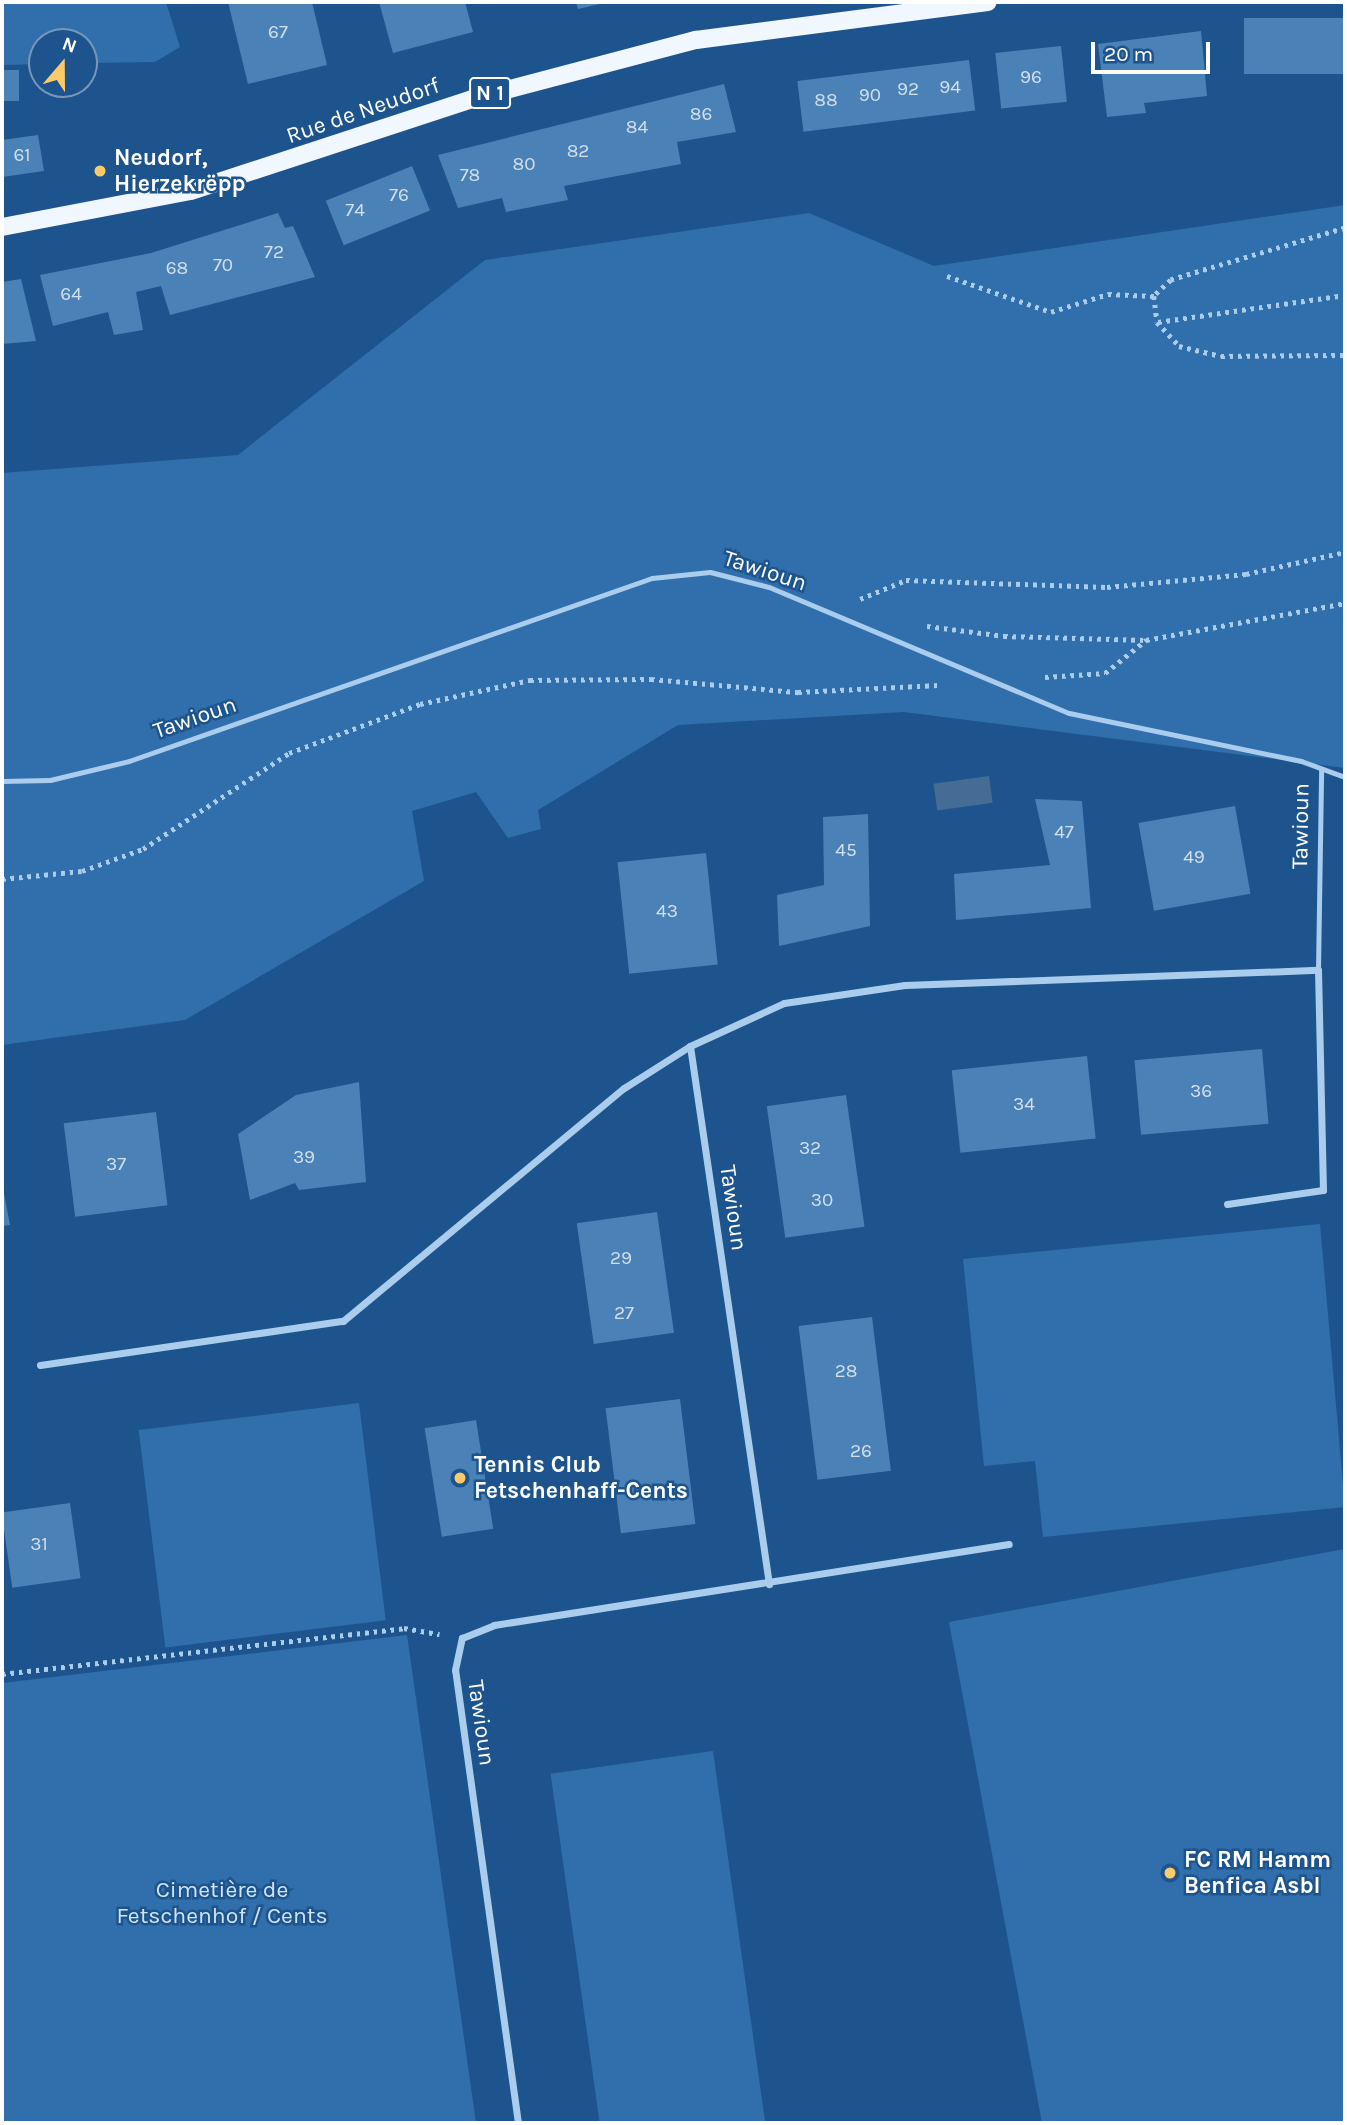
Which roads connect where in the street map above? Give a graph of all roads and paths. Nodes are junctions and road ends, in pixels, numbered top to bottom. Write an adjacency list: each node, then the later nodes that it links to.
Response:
1 (988, 2): 2 (main road, Rue de Neudorf / N 1)
2 (2, 227)
3 (1345, 228): 6 (path)
4 (947, 276): 6 (path)
5 (1345, 295): 7 (path)
6 (1154, 296): 7 (path)
7 (1157, 322): 8 (path)
8 (1345, 355)
9 (1345, 552): 11 (path)
10 (1345, 603): 13 (path)
11 (826, 612): 15 (lane, Tawioun); 18 (lane, Tawioun)
12 (922, 625): 13 (path)
13 (1146, 640): 14 (path)
14 (1038, 677)
15 (985, 681): 16 (lane, Tawioun); 19 (path)
16 (1321, 769): 17 (lane); 20 (lane, Tawioun)
17 (1345, 777)
18 (2, 781)
19 (2, 879)
20 (1318, 970): 21 (street); 22 (street, Tawioun)
21 (690, 1046): 23 (street); 25 (street, Tawioun)
22 (1227, 1204)
23 (40, 1365)
24 (1009, 1544): 25 (street)
25 (769, 1584): 26 (street)
26 (462, 1638): 27 (path); 28 (street, Tawioun)
27 (2, 1674)
28 (518, 2123)

